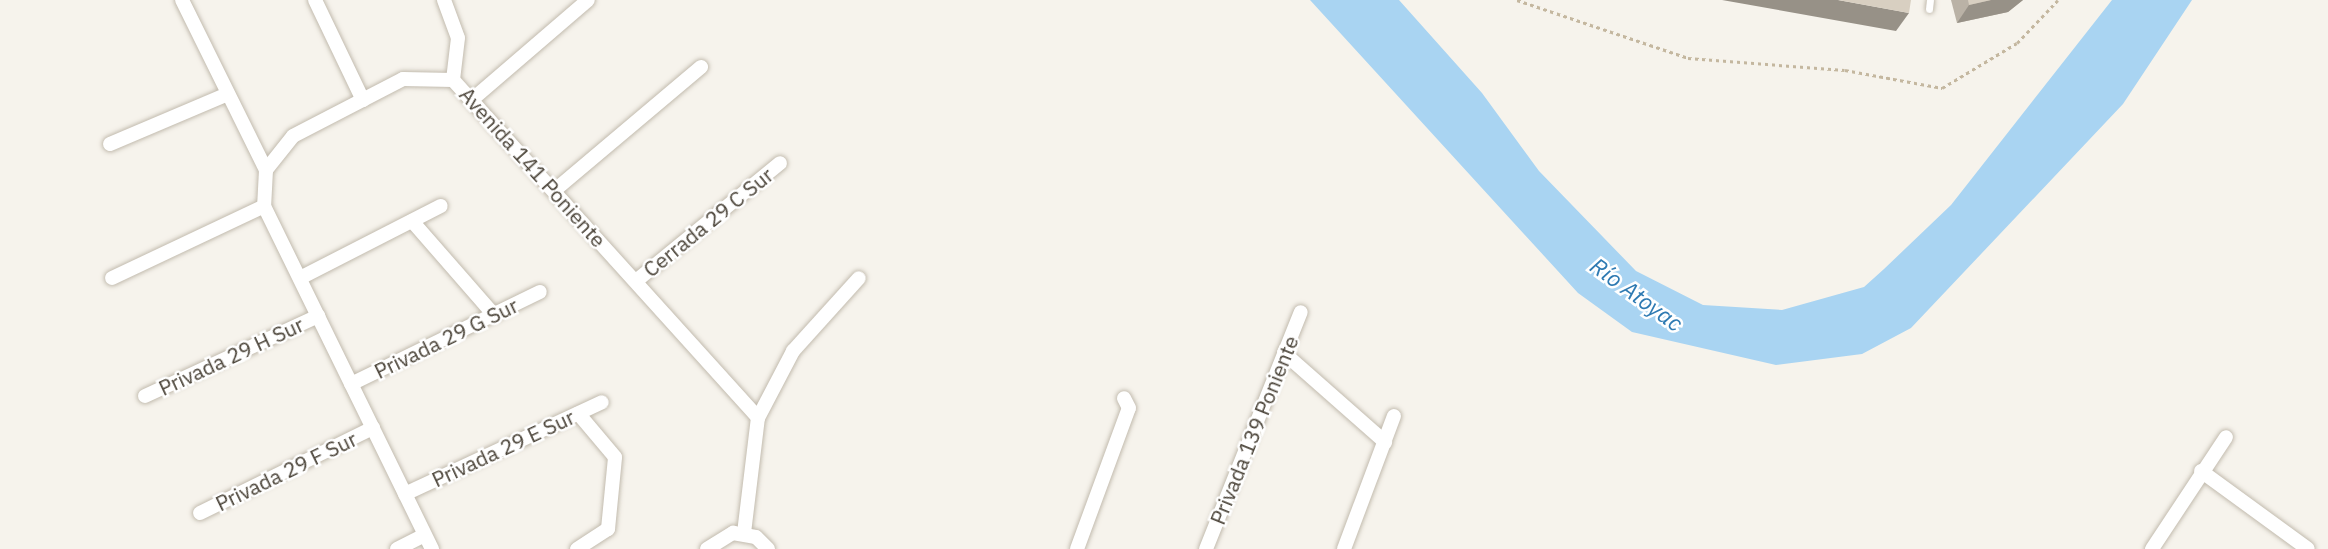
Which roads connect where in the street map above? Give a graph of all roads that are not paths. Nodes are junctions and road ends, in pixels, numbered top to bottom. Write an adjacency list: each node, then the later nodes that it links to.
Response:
1 (182, 0): 9 (street)
2 (315, 0): 11 (street)
3 (444, 0): 8 (street)
4 (588, 0): 10 (street)
5 (1930, 0): 6 (lane)
6 (1929, 9)
7 (701, 67): 15 (street)
8 (453, 80): 10 (street, Avenida 141 Poniente); 11 (street, Avenida 141 Poniente)
9 (228, 94): 12 (street); 14 (street)
10 (474, 98): 15 (street, Avenida 141 Poniente)
11 (363, 100): 14 (street, Avenida 141 Poniente)
12 (110, 144)
13 (780, 163): 22 (street, Cerrada 29 C Sur)
14 (266, 170): 16 (street)
15 (555, 190): 22 (street, Avenida 141 Poniente)
16 (264, 206): 19 (street); 20 (street)
17 (442, 206): 18 (street)
18 (412, 221): 20 (street); 25 (street)
19 (112, 278)
20 (300, 278): 26 (street)
21 (859, 278): 34 (street)
22 (636, 281): 34 (street, Avenida 141 Poniente)
23 (540, 292): 25 (street, Privada 29 G Sur)
24 (1301, 312): 27 (street, Privada 139 Poniente)
25 (494, 315): 28 (street, Privada 29 G Sur)
26 (318, 316): 28 (street); 29 (street, Privada 29 H Sur)
27 (1284, 353): 37 (street); 49 (street, Privada 139 Poniente)
28 (351, 384): 35 (street)
29 (145, 397)
30 (1124, 398): 48 (street)
31 (602, 402): 32 (street, Privada 29 E Sur)
32 (578, 413): 39 (street, Privada 29 E Sur); 45 (street)
33 (1394, 416): 37 (street)
34 (758, 418): 41 (street)
35 (373, 428): 39 (street); 40 (street, Privada 29 F Sur)
36 (2226, 438): 38 (street)
37 (1385, 442): 50 (street)
38 (2202, 471): 51 (street); 52 (street)
39 (405, 494): 42 (street)
40 (200, 513)
41 (744, 533): 46 (street); 47 (street)
42 (425, 535): 43 (street); 44 (street)
43 (397, 549)
44 (432, 549)
45 (577, 549)
46 (706, 549)
47 (768, 549)
48 (1077, 549)
49 (1206, 549)
50 (1344, 549)
51 (2152, 549)
52 (2308, 549)

